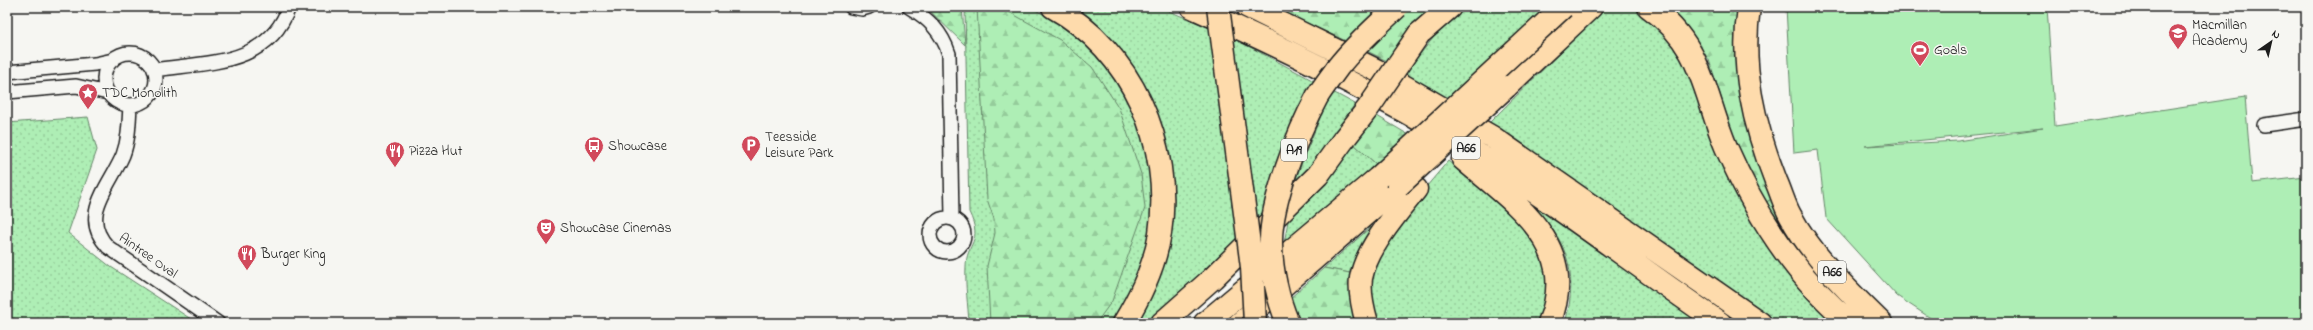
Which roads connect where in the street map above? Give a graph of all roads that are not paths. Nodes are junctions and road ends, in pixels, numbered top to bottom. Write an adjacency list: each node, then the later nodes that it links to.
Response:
1 (289, 7): 16 (street)
2 (851, 7): 3 (street)
3 (869, 7)
4 (909, 7): 25 (street)
5 (1054, 7): 27 (highway)
6 (1192, 7): 21 (highway, A66)
7 (1218, 7): 31 (highway, bridge)
8 (1248, 7): 36 (highway, A66)
9 (1397, 7): 32 (highway, A19, bridge)
10 (1450, 7): 28 (highway, bridge)
11 (1563, 7): 29 (highway, bridge)
12 (1591, 7): 24 (highway, A66, bridge)
13 (1649, 7): 37 (highway, A66)
14 (1749, 7): 38 (highway, A66)
15 (113, 60): 16 (street); 17 (street); 19 (street)
16 (154, 70): 20 (street)
17 (7, 72)
18 (7, 92): 19 (street)
19 (108, 93): 20 (street)
20 (130, 105): 26 (street, Aintree Oval)
21 (1415, 117): 34 (highway, A66); 35 (highway, A66)
22 (2306, 119): 23 (street)
23 (2264, 125)
24 (1407, 188): 30 (highway); 33 (highway, A66)
25 (952, 218)
26 (218, 323)
27 (1124, 323)
28 (1162, 323)
29 (1205, 323)
30 (1240, 323)
31 (1255, 323)
32 (1288, 323)
33 (1367, 323)
34 (1549, 323)
35 (1720, 323)
36 (1760, 323)
37 (1851, 323)
38 (1881, 323)

